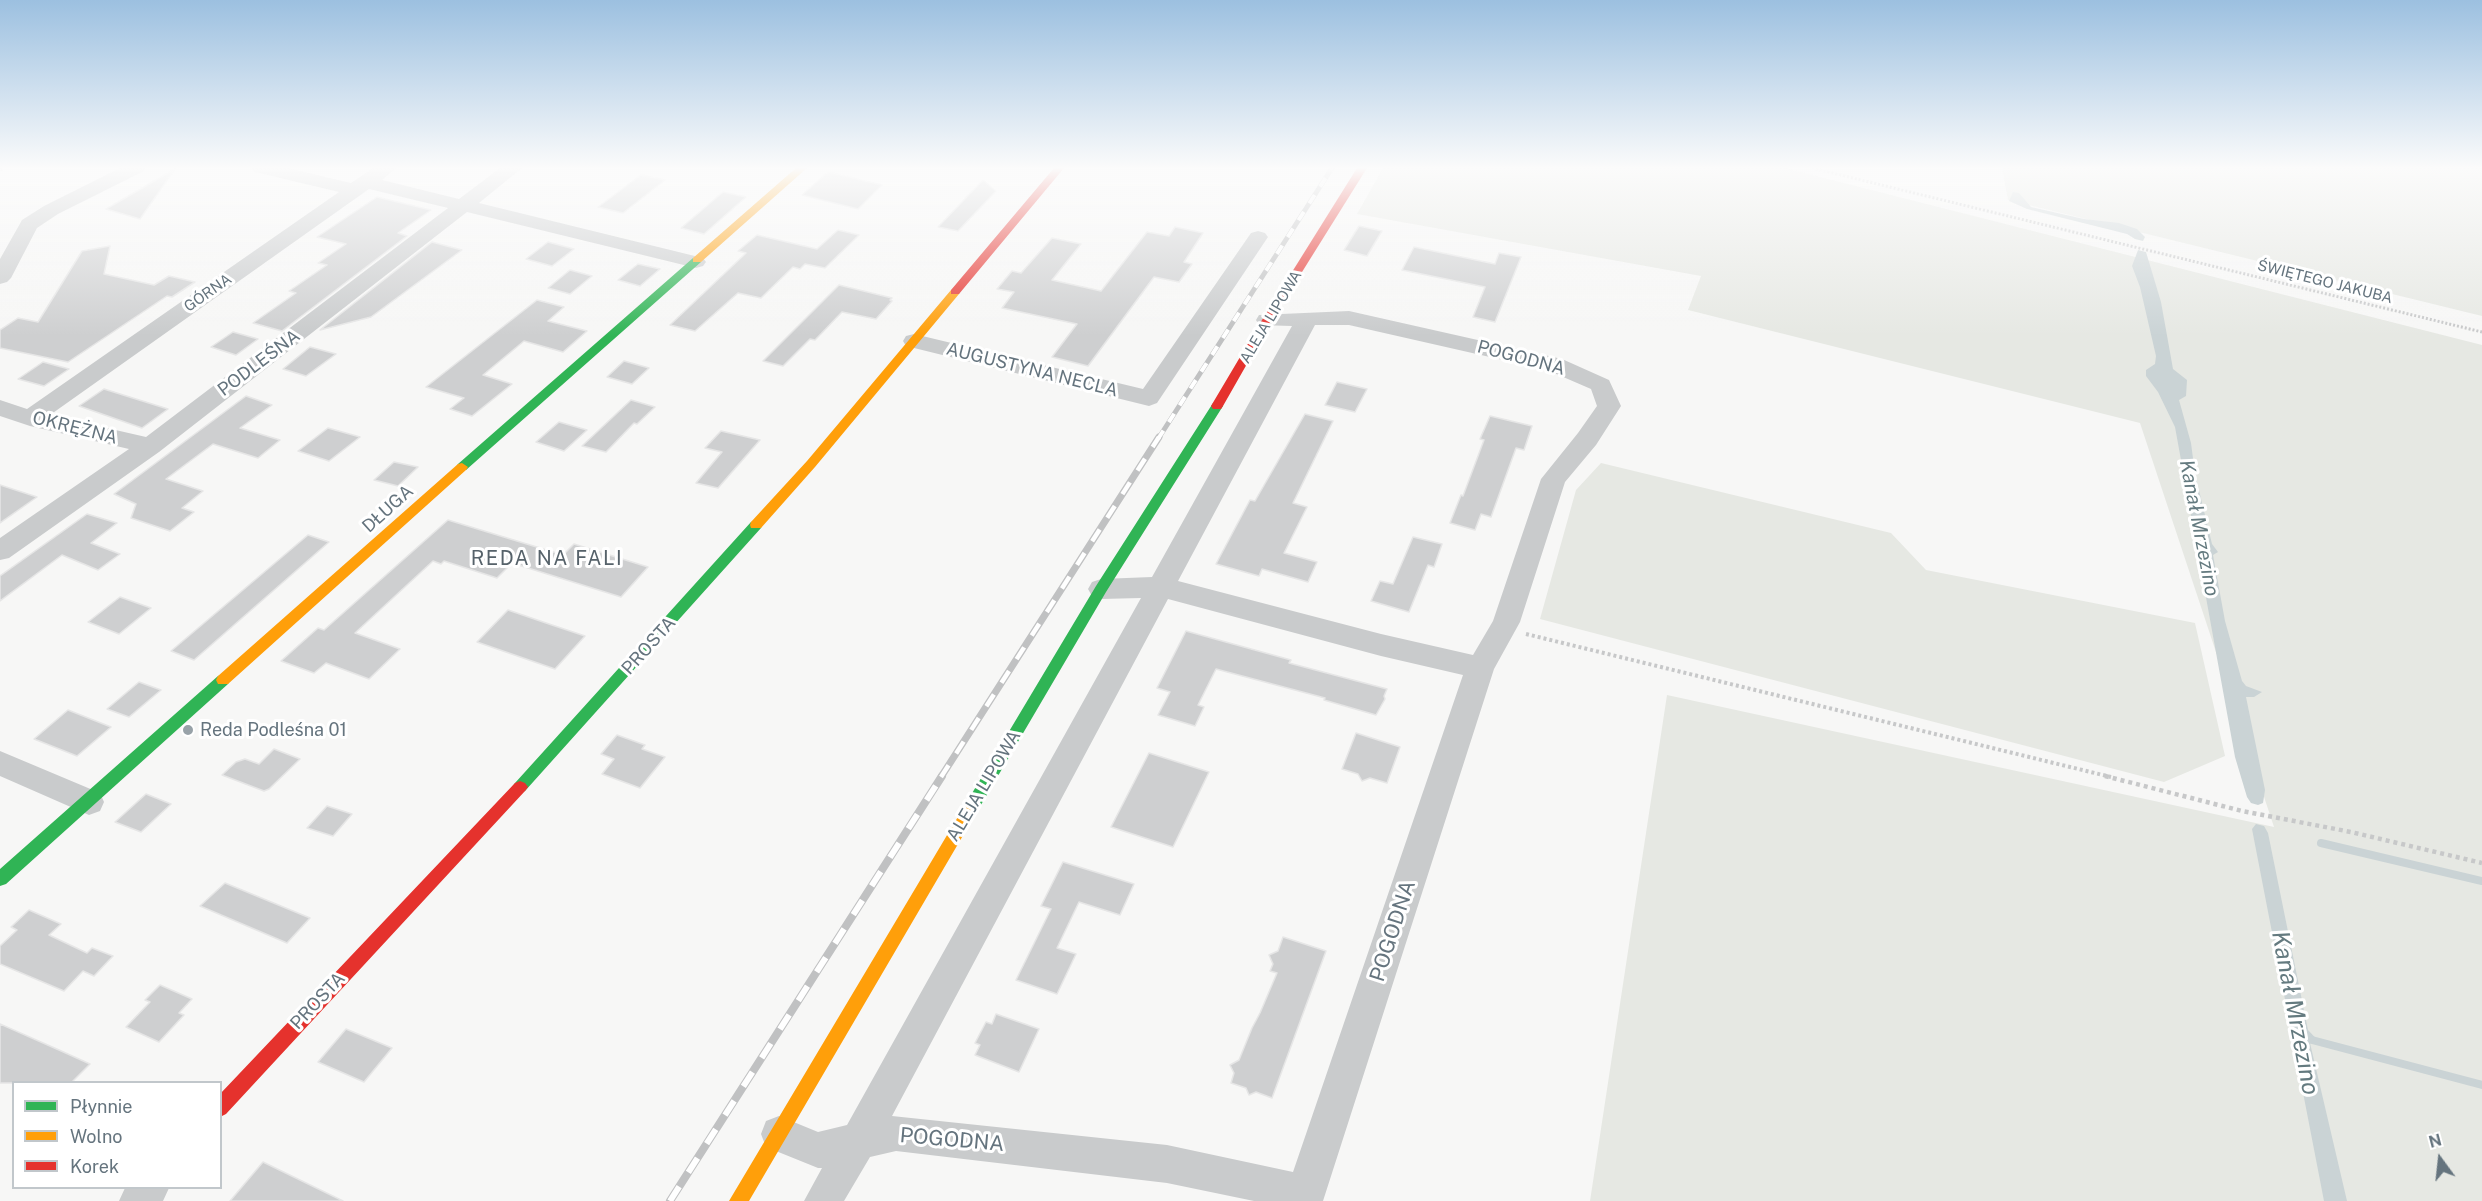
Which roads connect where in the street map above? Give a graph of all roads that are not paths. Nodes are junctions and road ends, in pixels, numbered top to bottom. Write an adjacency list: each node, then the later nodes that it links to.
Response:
1 (29, 224): 10 (street)
2 (306, 224): 17 (street, GÓRNA)
3 (441, 224): 18 (street, PODLEŚNA)
4 (539, 224): 9 (street)
5 (739, 224): 9 (street, DŁUGA)
6 (1012, 224): 13 (street, PROSTA)
7 (1327, 224): 12 (street, ALEJA LIPOWA)
8 (1258, 237): 13 (street, AUGUSTYNA NECLA)
9 (696, 262): 24 (street, DŁUGA)
10 (0, 278)
11 (1307, 319): 12 (street, POGODNA); 15 (street, ALEJA LIPOWA); 22 (street, POGODNA)
12 (1267, 320): 14 (street, ALEJA LIPOWA)
13 (914, 341): 26 (street, PROSTA)
14 (1237, 374): 15 (street, ALEJA LIPOWA); 21 (street, ALEJA LIPOWA)
15 (1273, 383): 20 (street, ALEJA LIPOWA)
16 (0, 408): 17 (street, OKRĘŻNA)
17 (30, 418): 18 (street, OKRĘŻNA)
18 (150, 446): 19 (street, PODLEŚNA)
19 (0, 551)
20 (1162, 587): 21 (street); 22 (street); 28 (street, ALEJA LIPOWA)
21 (1101, 589): 27 (street, ALEJA LIPOWA)
22 (1480, 668): 30 (street, POGODNA)
23 (0, 763): 24 (street)
24 (89, 802): 25 (street, DŁUGA)
25 (0, 879)
26 (222, 1106)
27 (779, 1134): 28 (street, POGODNA); 32 (street, ALEJA LIPOWA)
28 (858, 1142): 30 (street, POGODNA); 33 (street, ALEJA LIPOWA)
29 (149, 1189): 31 (street)
30 (1305, 1197)
31 (138, 1201)
32 (738, 1201)
33 (822, 1201)

